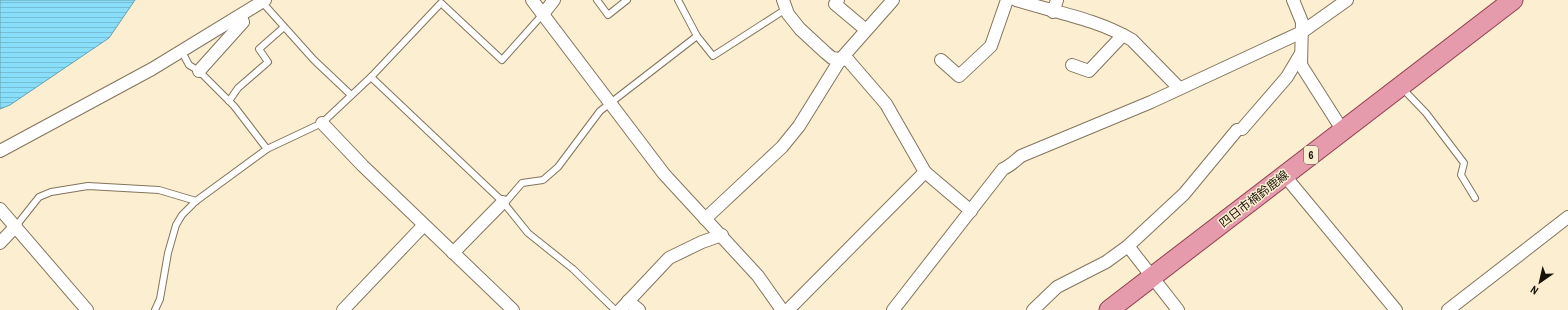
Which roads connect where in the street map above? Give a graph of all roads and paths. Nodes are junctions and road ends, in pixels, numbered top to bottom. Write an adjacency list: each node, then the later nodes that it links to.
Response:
1 (532, 0): 17 (street)
2 (554, 0): 17 (street)
3 (597, 0): 4 (lane)
4 (626, 0)
5 (678, 0): 23 (lane)
6 (838, 0): 20 (street)
7 (893, 0): 20 (street)
8 (1007, 0): 27 (street)
9 (1016, 0): 16 (street)
10 (1057, 0): 16 (street)
11 (1293, 0): 21 (street)
12 (1347, 0): 21 (street)
13 (1513, 0): 31 (main road, 四日市楠鈴鹿線 / 6)
14 (263, 1): 18 (street); 19 (lane)
15 (785, 4): 23 (lane); 26 (street)
16 (1053, 12): 22 (street)
17 (542, 14): 30 (lane); 35 (street)
18 (240, 16): 24 (street); 29 (street)
19 (284, 27): 33 (lane); 34 (lane)
20 (866, 30): 26 (street)
21 (1302, 32): 25 (street); 32 (street)
22 (1123, 35): 28 (street); 32 (street)
23 (697, 36): 35 (lane)
24 (182, 52): 29 (lane); 39 (street)
25 (1300, 55): 37 (street); 53 (street)
26 (840, 60): 40 (street); 48 (street)
27 (942, 60)
28 (1072, 65)
29 (199, 71): 34 (lane)
30 (371, 77): 33 (lane); 44 (lane)
31 (1400, 86): 37 (main road, 四日市楠鈴鹿線 / 6); 42 (lane)
32 (1178, 88): 46 (street)
33 (351, 96): 36 (lane)
34 (229, 101): 38 (lane)
35 (611, 103): 44 (lane); 48 (street)
36 (322, 123): 38 (lane); 49 (street)
37 (1343, 131): 41 (main road, 四日市楠鈴鹿線 / 6)
38 (266, 149): 43 (lane)
39 (0, 151)
40 (925, 172): 46 (street); 64 (street)
41 (1285, 176): 55 (main road, 四日市楠鈴鹿線 / 6); 69 (street)
42 (1475, 198)
43 (196, 201): 50 (lane); 58 (lane)
44 (504, 203): 54 (street); 61 (lane)
45 (0, 208): 50 (street)
46 (971, 211): 65 (street)
47 (1568, 217): 70 (street)
48 (705, 219): 51 (street)
49 (424, 225): 54 (street); 59 (street)
50 (16, 226): 52 (street); 57 (street)
51 (722, 235): 56 (street); 63 (street)
52 (0, 242)
53 (1128, 246): 55 (street); 66 (street)
54 (453, 253): 60 (street)
55 (1152, 278): 67 (main road, 四日市楠鈴鹿線 / 6); 68 (street)
56 (624, 306): 62 (street)
57 (87, 310)
58 (155, 310)
59 (343, 310)
60 (513, 310)
61 (615, 310)
62 (639, 310)
63 (782, 310)
64 (788, 310)
65 (894, 310)
66 (1033, 310)
67 (1110, 310)
68 (1178, 310)
69 (1396, 310)
70 (1448, 310)

